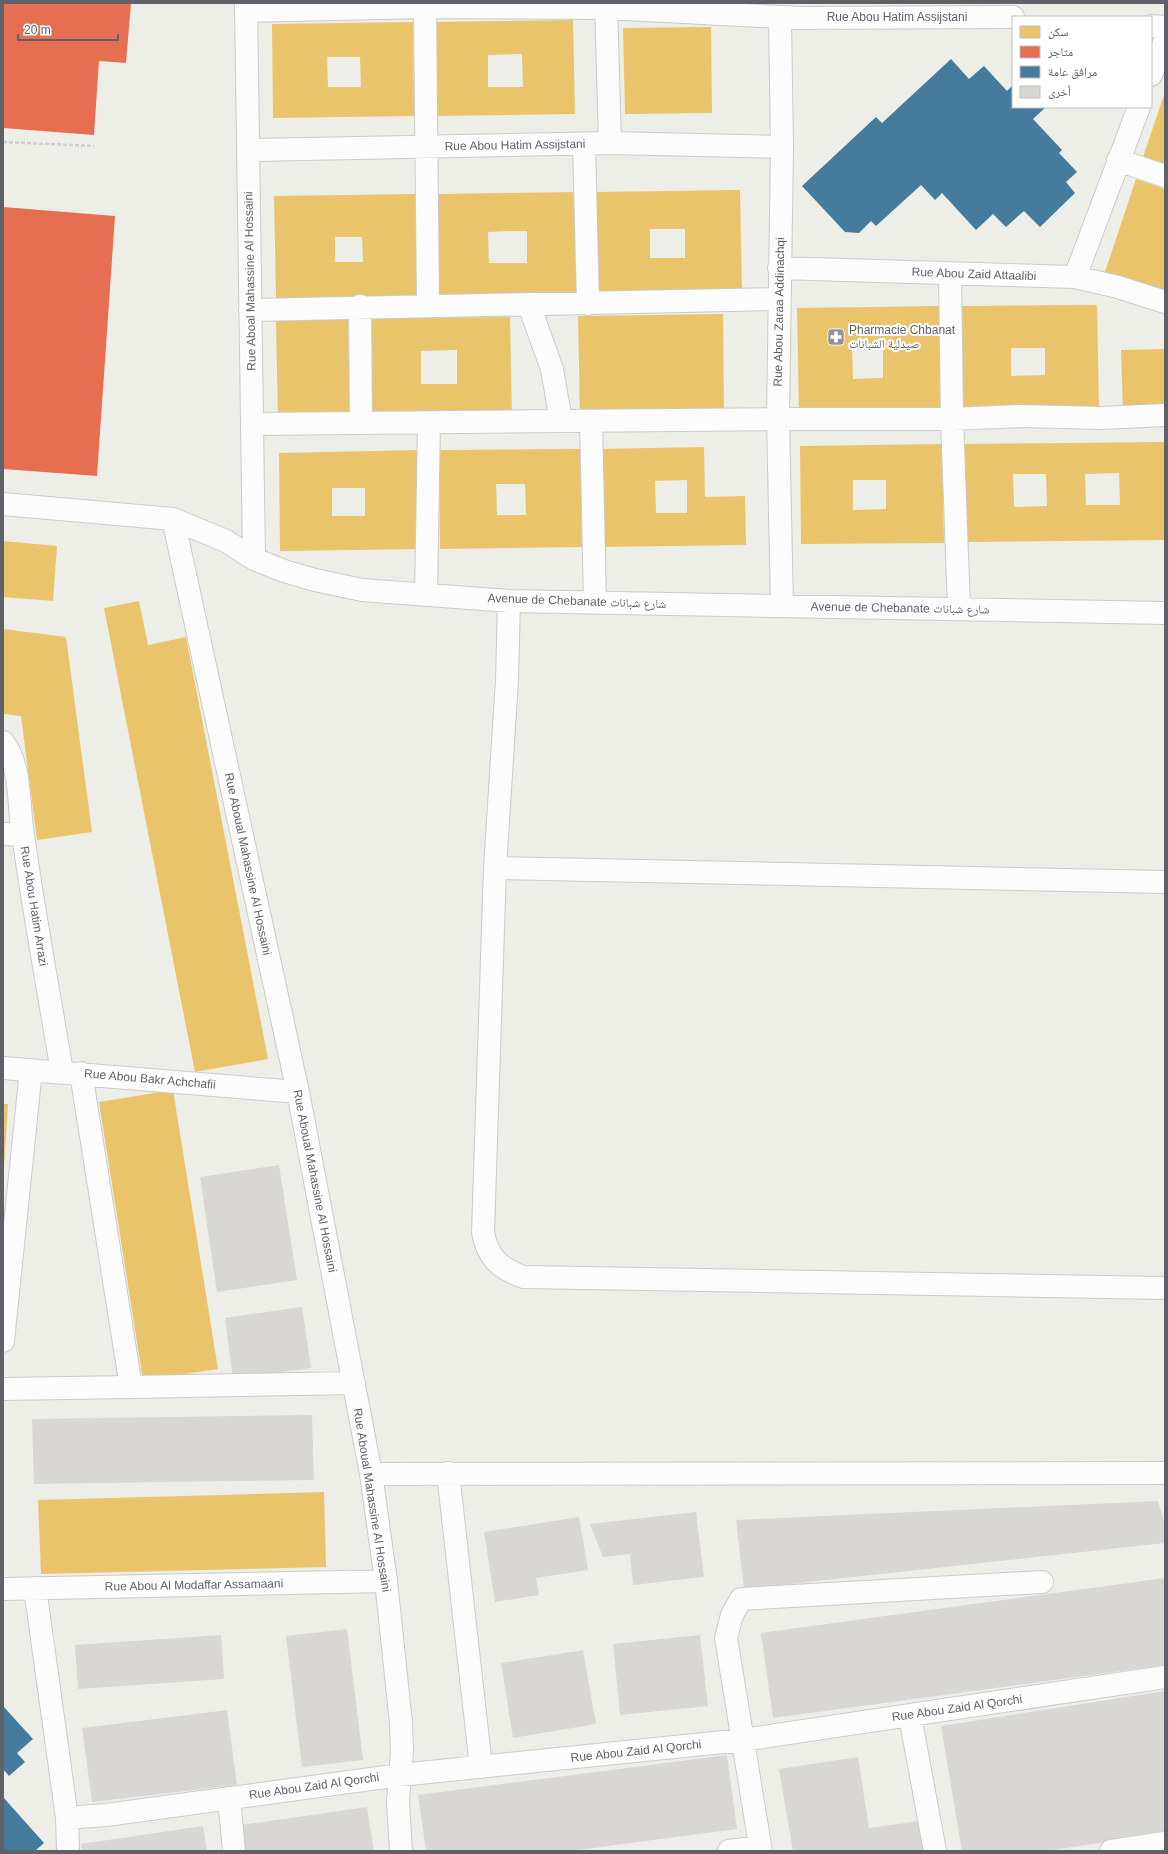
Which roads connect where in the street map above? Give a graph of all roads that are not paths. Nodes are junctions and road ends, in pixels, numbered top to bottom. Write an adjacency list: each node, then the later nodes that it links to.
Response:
1 (425, 6): 2 (street, Rue Abou Hatim Assijstani); 3 (street, Rue Abou Hatim Assijstani); 14 (street)
2 (606, 6): 6 (street, Rue Abou Hatim Assijstani); 12 (street)
3 (246, 7): 16 (street, Rue Aboal Mahassine Al Hossaini)
4 (845, 10): 5 (street, Rue Abou Hatim Assijstani); 6 (street, Rue Abou Hatim Assijstani)
5 (1009, 13)
6 (780, 18): 15 (street, Rue Abou Zaraa Addinachqi)
7 (1152, 26): 8 (street)
8 (1165, 27)
9 (1165, 40): 10 (street)
10 (1152, 72)
11 (1139, 108): 17 (street)
12 (610, 143): 13 (street, Rue Abou Hatim Assijstani); 15 (street, Rue Abou Hatim Assijstani)
13 (584, 144): 14 (street, Rue Abou Hatim Assijstani); 24 (street)
14 (426, 147): 16 (street, Rue Abou Hatim Assijstani); 27 (street)
15 (782, 147): 19 (street, Rue Abou Zaraa Addinachqi)
16 (248, 150): 28 (street, Rue Aboal Mahassine Al Hossaini)
17 (1118, 160): 18 (street); 21 (street)
18 (1165, 176)
19 (779, 268): 20 (street, Rue Abou Zaid Attaalibi); 22 (street, Rue Abou Zaraa Addinachqi)
20 (950, 274): 21 (street, Rue Abou Zaid Attaalibi); 31 (street)
21 (1074, 277): 23 (street, Rue Abou Zaid Attaalibi)
22 (778, 299): 24 (street); 30 (street, Rue Abou Zaraa Addinachqi)
23 (1165, 302)
24 (588, 304): 25 (street)
25 (528, 305): 27 (street); 32 (street)
26 (360, 306): 27 (street); 28 (street); 34 (street)
27 (428, 306)
28 (250, 310): 36 (street, Rue Aboal Mahassine Al Hossaini)
29 (1165, 415): 31 (street)
30 (778, 419): 31 (street); 33 (street); 43 (street, Rue Abou Zaraa Addinachqi)
31 (952, 419): 44 (street)
32 (561, 421): 33 (street); 35 (street)
33 (591, 421): 42 (street)
34 (361, 423): 35 (street); 36 (street)
35 (429, 423): 40 (street)
36 (252, 424): 39 (street, Rue Aboal Mahassine Al Hossaini)
37 (3, 504): 38 (street, Avenue de Chebanate شارع شبانات)
38 (173, 519): 39 (street, Avenue de Chebanate شارع شبانات); 53 (street, Rue Aboual Mahassine Al Hossaini)
39 (254, 559): 40 (street, Avenue de Chebanate شارع شبانات)
40 (426, 594): 41 (street, Avenue de Chebanate شارع شبانات)
41 (509, 601): 42 (street, Avenue de Chebanate شارع شبانات); 48 (street)
42 (595, 602): 43 (street, Avenue de Chebanate شارع شبانات)
43 (782, 606): 44 (street, Avenue de Chebanate شارع شبانات)
44 (959, 609): 45 (street, Avenue de Chebanate شارع شبانات)
45 (1165, 613)
46 (3, 742): 47 (street, Rue Abou Hatim Arrazi)
47 (13, 834): 52 (street, Rue Abou Hatim Arrazi)
48 (495, 868): 49 (street); 54 (street)
49 (1165, 882)
50 (3, 1068): 51 (street, Rue Abou Bakr Achchafii)
51 (31, 1070): 52 (street, Rue Abou Bakr Achchafii); 55 (street)
52 (71, 1072): 53 (street, Rue Abou Bakr Achchafii); 57 (street, Rue Abou Hatim Arrazi)
53 (298, 1092): 56 (street, Rue Aboual Mahassine Al Hossaini)
54 (1165, 1288)
55 (3, 1341)
56 (354, 1383): 57 (street); 61 (street, Rue Aboual Mahassine Al Hossaini)
57 (131, 1387): 58 (street)
58 (3, 1389)
59 (448, 1473): 60 (street); 61 (street); 69 (street)
60 (1165, 1473)
61 (371, 1474): 62 (street, Rue Aboual Mahassine Al Hossaini)
62 (386, 1580): 64 (street, Rue Abou Al Modaffar Assamaani); 70 (street, Rue Aboual Mahassine Al Hossaini)
63 (1042, 1582): 68 (street)
64 (35, 1588): 65 (street, Rue Abou Al Modaffar Assamaani); 72 (street)
65 (3, 1589)
66 (1165, 1677): 67 (street, Rue Abou Zaid Al Qorchi)
67 (910, 1716): 68 (street, Rue Abou Zaid Al Qorchi); 79 (street)
68 (743, 1740): 69 (street, Rue Abou Zaid Al Qorchi); 74 (street)
69 (481, 1767): 70 (street, Rue Abou Zaid Al Qorchi)
70 (400, 1775): 71 (street, Rue Abou Zaid Al Qorchi); 77 (street, Rue Aboual Mahassine Al Hossaini)
71 (229, 1798): 72 (street, Rue Abou Zaid Al Qorchi); 76 (street)
72 (67, 1818): 75 (street)
73 (1165, 1843): 80 (street)
74 (761, 1849): 78 (street)
75 (68, 1851)
76 (234, 1851)
77 (401, 1851)
78 (729, 1851)
79 (935, 1851)
80 (1111, 1851)

